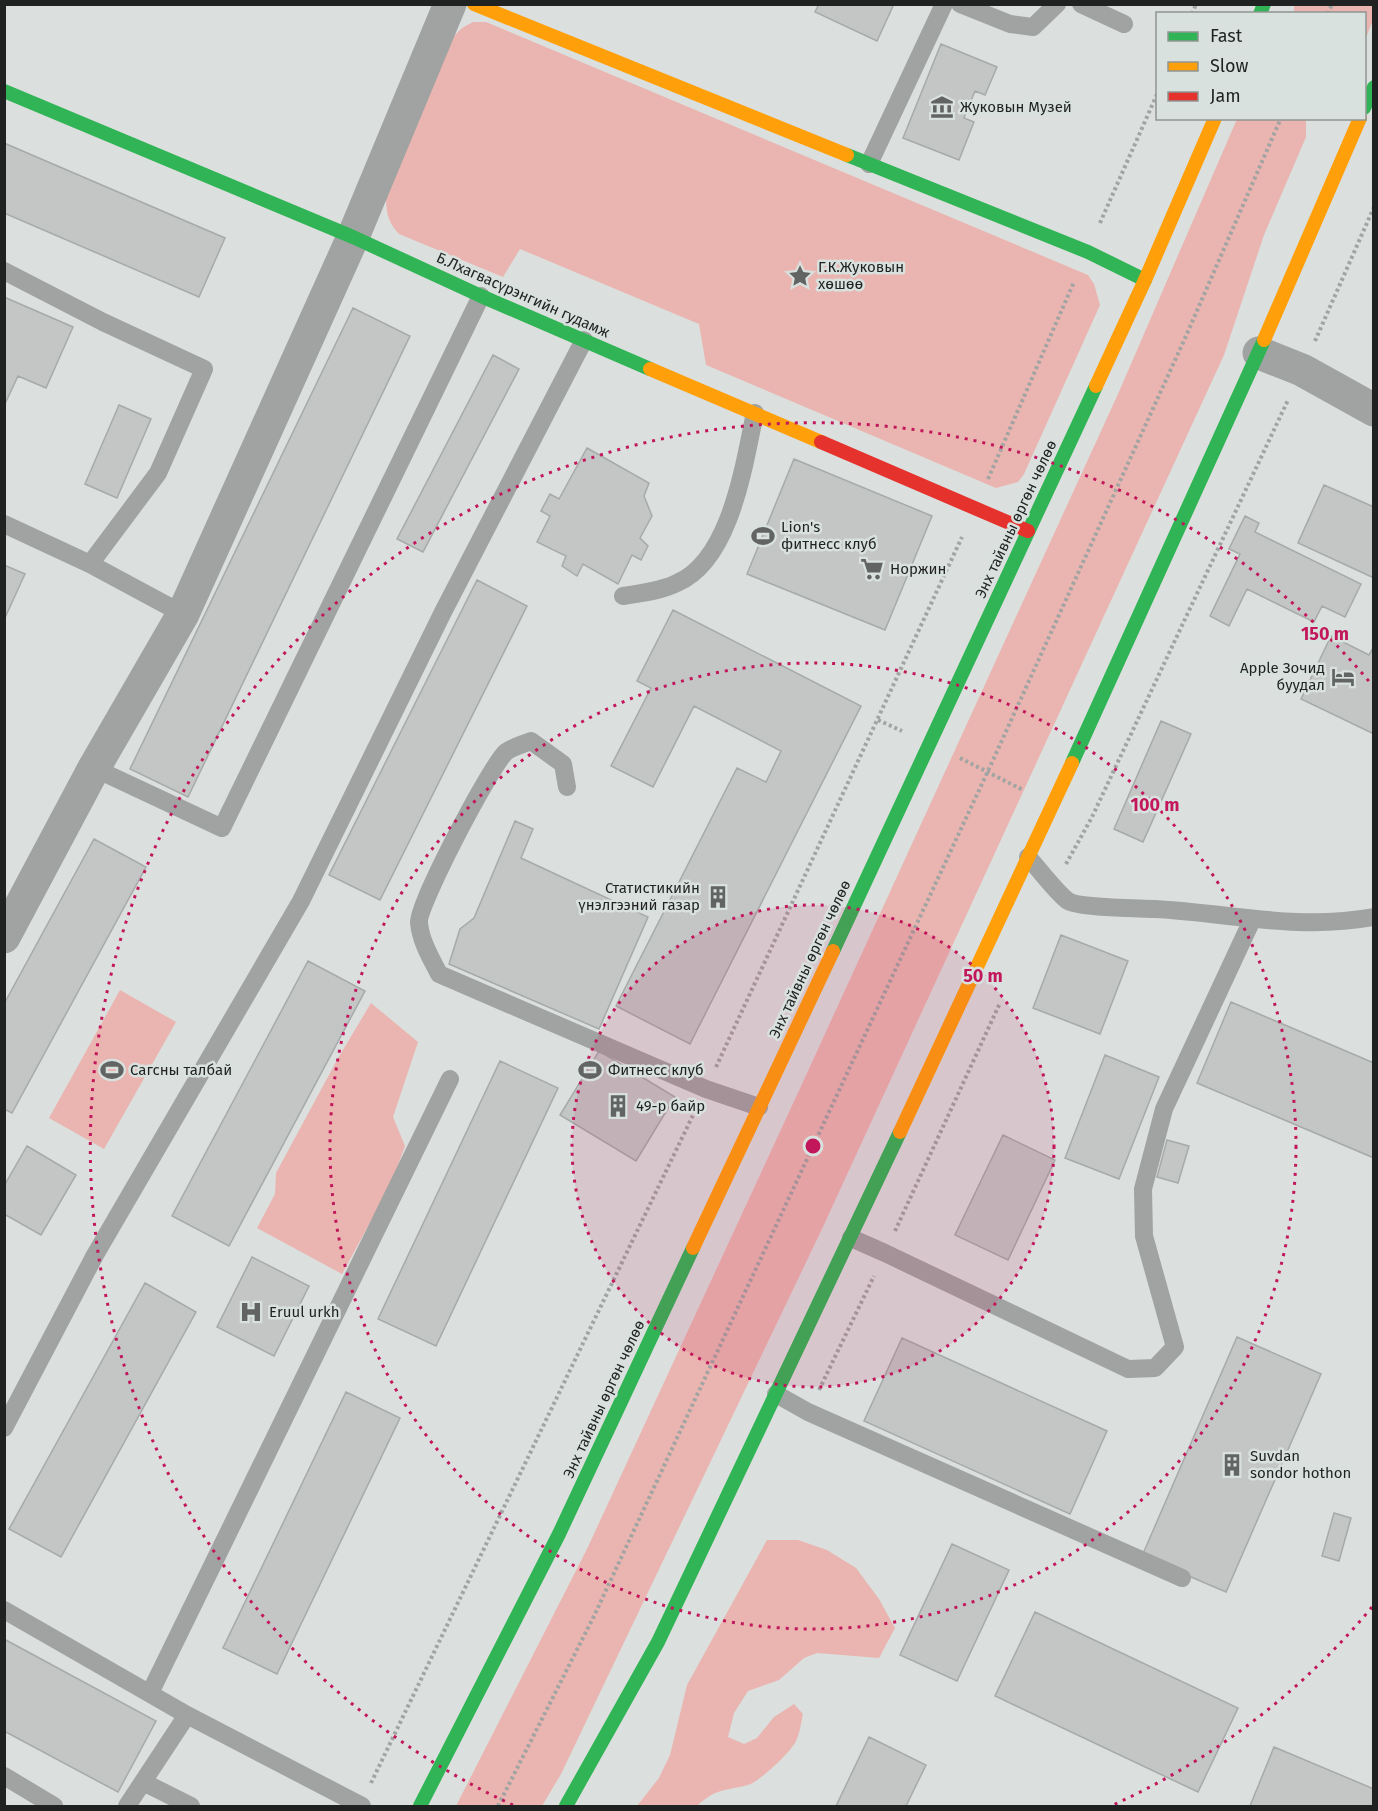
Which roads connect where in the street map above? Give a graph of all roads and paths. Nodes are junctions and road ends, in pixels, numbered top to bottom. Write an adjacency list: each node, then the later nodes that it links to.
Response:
1 (450, 4): 16 (street)
2 (474, 4): 15 (main road)
3 (944, 4): 15 (lane)
4 (960, 4): 5 (lane)
5 (1057, 4)
6 (1081, 4): 7 (lane)
7 (1124, 24)
8 (1374, 87): 11 (main road)
9 (4, 91): 16 (main road, Б.Лхагвасүрэнгийн гудамж)
10 (1156, 97): 17 (path)
11 (1366, 103)
12 (1214, 120): 19 (main road, Энх тайвны өргөн чөлөө)
13 (1280, 120): 34 (path)
14 (1359, 120): 22 (main road)
15 (869, 164): 17 (main road)
16 (353, 237): 20 (main road, Б.Лхагвасүрэнгийн гудамж); 30 (street)
17 (1088, 252): 19 (main road); 25 (path)
18 (4, 271): 28 (lane)
19 (1145, 280): 27 (main road, Энх тайвны өргөн чөлөө)
20 (482, 296): 21 (main road, Б.Лхагвасүрэнгийн гудамж); 33 (lane)
21 (584, 340): 24 (main road, Б.Лхагвасүрэнгийн гудамж); 47 (lane)
22 (1259, 353): 23 (street); 36 (main road)
23 (1374, 410)
24 (755, 413): 25 (main road, Б.Лхагвасүрэнгийн гудамж); 29 (lane)
25 (975, 508): 27 (main road, Б.Лхагвасүрэнгийн гудамж); 31 (path)
26 (4, 524): 28 (lane)
27 (1028, 531): 32 (main road, Энх тайвны өргөн чөлөө)
28 (90, 564): 30 (lane)
29 (623, 596)
30 (183, 614): 33 (street)
31 (878, 720): 32 (path); 43 (path)
32 (930, 744): 34 (path); 44 (main road, Энх тайвны өргөн чөлөө)
33 (94, 768): 41 (street)
34 (988, 771): 36 (path); 59 (path)
35 (567, 787): 43 (lane)
36 (1052, 804): 37 (path); 38 (main road)
37 (1092, 817)
38 (1028, 857): 40 (lane); 45 (main road)
39 (1374, 917): 40 (lane)
40 (1252, 920): 45 (lane)
41 (4, 937)
42 (450, 1079): 50 (lane)
43 (706, 1089): 44 (lane); 57 (path)
44 (759, 1107): 58 (main road, Энх тайвны өргөн чөлөө)
45 (851, 1238): 46 (main road)
46 (776, 1394): 48 (lane); 60 (main road)
47 (4, 1428)
48 (1182, 1578)
49 (4, 1610): 50 (lane)
50 (150, 1693): 51 (lane)
51 (187, 1714): 53 (lane); 57 (lane)
52 (4, 1776): 54 (lane)
53 (143, 1782): 55 (lane); 56 (lane)
54 (54, 1806)
55 (127, 1806)
56 (190, 1806)
57 (361, 1806)
58 (420, 1806)
59 (498, 1806)
60 (567, 1806)

